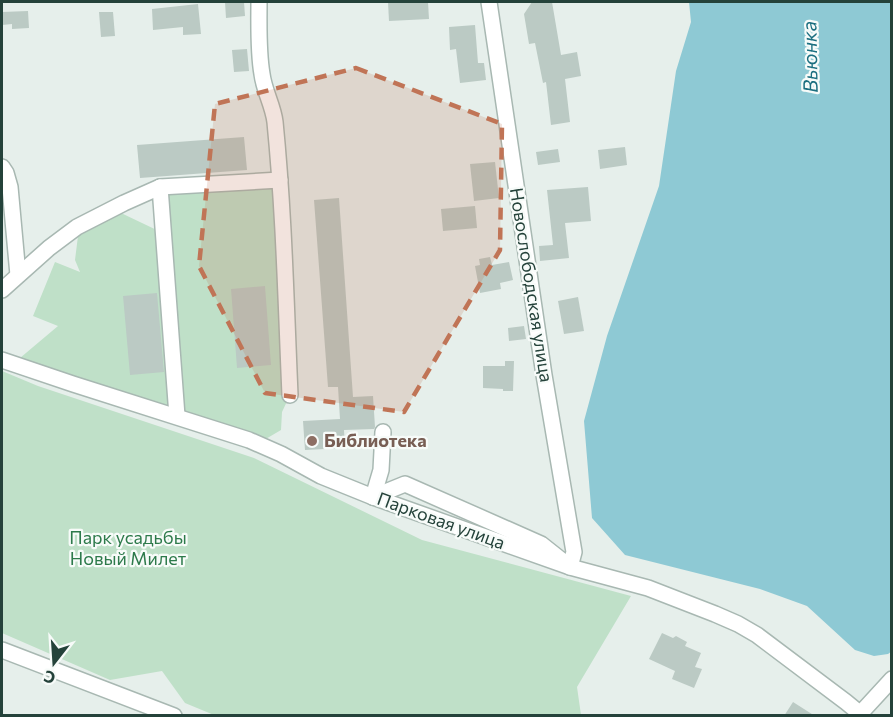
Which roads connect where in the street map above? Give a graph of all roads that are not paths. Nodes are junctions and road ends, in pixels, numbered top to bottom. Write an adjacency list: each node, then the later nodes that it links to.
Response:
1 (259, 2): 4 (street)
2 (489, 2): 13 (street, Новослободская улица)
3 (2, 167): 6 (street)
4 (280, 180): 5 (street); 9 (street)
5 (160, 188): 6 (street); 10 (street)
6 (18, 275): 7 (street)
7 (2, 290)
8 (2, 360): 10 (street, Парковая улица)
9 (290, 395)
10 (177, 416): 12 (street, Парковая улица)
11 (382, 432): 12 (street)
12 (373, 497): 13 (street, Парковая улица); 13 (street)
13 (570, 567): 17 (street, Парковая улица)
14 (2, 650): 16 (street)
15 (891, 679): 17 (street)
16 (158, 713): 18 (street)
17 (860, 715)
18 (174, 716)

